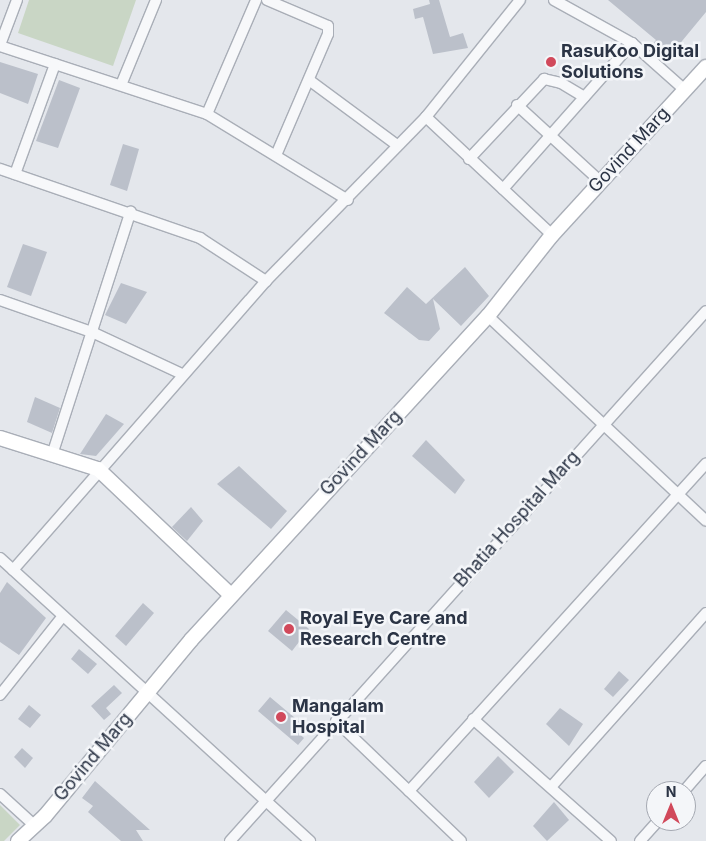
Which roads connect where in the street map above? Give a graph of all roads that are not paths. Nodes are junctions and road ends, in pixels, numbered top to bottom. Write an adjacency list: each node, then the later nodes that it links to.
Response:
1 (17, 0): 8 (street)
2 (156, 0): 12 (street)
3 (256, 0): 16 (street)
4 (267, 0): 11 (street)
5 (520, 0): 17 (street)
6 (554, 0): 7 (street)
7 (632, 43): 13 (street); 14 (street)
8 (0, 46): 9 (street)
9 (54, 64): 12 (street); 23 (street)
10 (706, 67): 13 (street, Govind Marg)
11 (309, 80): 19 (street); 20 (street)
12 (121, 85): 16 (street)
13 (685, 90): 24 (street, Govind Marg)
14 (584, 97): 15 (street); 18 (street)
15 (517, 105): 18 (street); 21 (street)
16 (207, 114): 20 (street)
17 (426, 117): 19 (street); 21 (street)
18 (552, 134): 24 (street); 25 (street)
19 (397, 146): 26 (street)
20 (276, 153): 26 (street)
21 (469, 159): 25 (street)
22 (0, 169): 23 (street)
23 (14, 174): 27 (street)
24 (600, 181): 28 (street, Govind Marg)
25 (503, 189): 28 (street)
26 (348, 200): 29 (street)
27 (131, 211): 29 (street); 33 (street)
28 (552, 235): 32 (street, Govind Marg)
29 (266, 281): 34 (street)
30 (0, 300): 33 (street)
31 (706, 311): 35 (street, Bhatia Hospital Marg)
32 (488, 316): 35 (street); 44 (street, Govind Marg)
33 (94, 333): 34 (street); 37 (street)
34 (182, 374): 39 (street)
35 (602, 425): 40 (street); 50 (street, Bhatia Hospital Marg)
36 (0, 438): 37 (street)
37 (52, 455): 39 (street)
38 (706, 463): 40 (street)
39 (98, 469): 43 (street); 44 (street)
40 (677, 495): 41 (street); 49 (street)
41 (706, 521)
42 (0, 558): 43 (street)
43 (13, 570): 46 (street)
44 (231, 595): 47 (street, Govind Marg)
45 (706, 613): 53 (street)
46 (62, 617): 47 (street); 48 (street)
47 (146, 694): 56 (street); 57 (street, Govind Marg)
48 (0, 695)
49 (473, 719): 53 (street); 54 (street)
50 (336, 721): 54 (street); 56 (street, Bhatia Hospital Marg)
51 (706, 766): 52 (street)
52 (693, 781)
53 (552, 787): 63 (street)
54 (409, 791): 62 (street)
55 (0, 794): 57 (street)
56 (266, 801): 60 (street, Bhatia Hospital Marg); 61 (street)
57 (34, 825): 59 (street, Govind Marg)
58 (649, 831): 64 (street)
59 (18, 841)
60 (230, 841)
61 (310, 841)
62 (462, 841)
63 (611, 841)
64 (640, 841)

